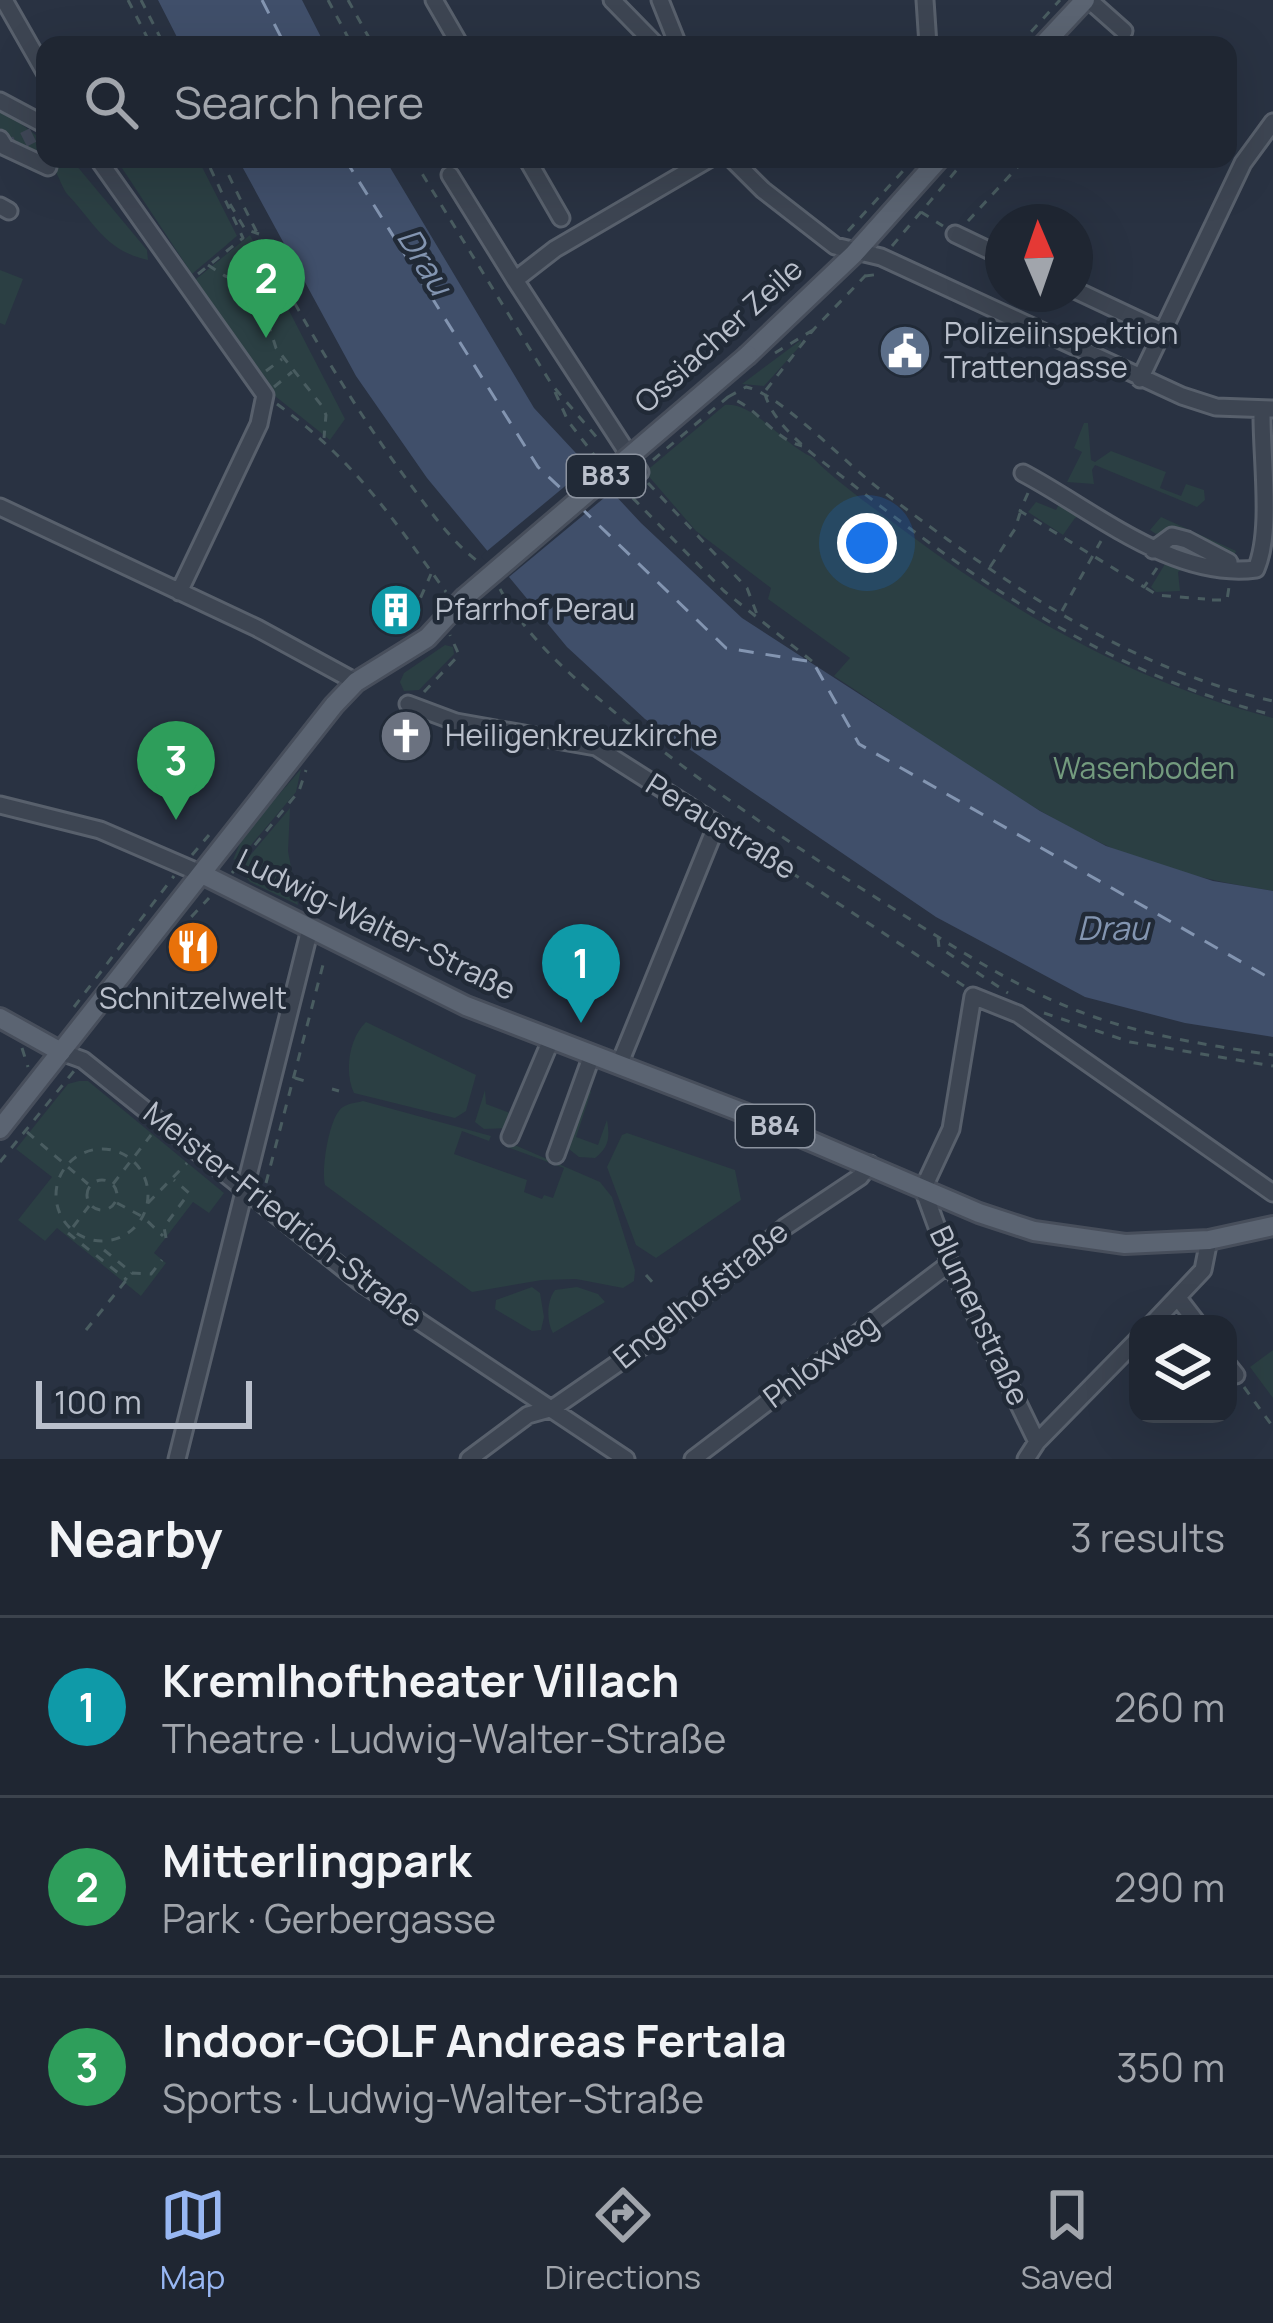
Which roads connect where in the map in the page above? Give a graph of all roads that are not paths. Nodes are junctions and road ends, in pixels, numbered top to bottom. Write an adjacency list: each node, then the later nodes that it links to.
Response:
1 (4, 0): 13 (street)
2 (434, 0): 8 (street)
3 (612, 0): 9 (street)
4 (660, 0): 10 (street)
5 (925, 0): 11 (street)
6 (1087, 0): 7 (street); 12 (main road)
7 (1124, 31)
8 (455, 36)
9 (647, 36)
10 (674, 36)
11 (927, 36)
12 (1052, 36)
13 (36, 56)
14 (0, 101): 16 (street)
15 (1273, 122): 31 (street)
16 (36, 126)
17 (0, 139): 18 (street)
18 (36, 162)
19 (104, 168): 37 (street)
20 (532, 168): 25 (street)
21 (694, 168): 29 (street)
22 (741, 168): 27 (street)
23 (930, 168): 27 (main road, Ossiacher Zeile / B83)
24 (450, 175): 29 (street)
25 (561, 218)
26 (955, 235): 28 (street)
27 (849, 245): 32 (street); 38 (main road, Ossiacher Zeile / B83, bridge)
28 (985, 249)
29 (515, 280): 34 (street)
30 (1093, 298): 31 (street)
31 (1162, 331): 32 (street)
32 (1140, 379): 33 (street)
33 (1268, 409): 35 (street)
34 (640, 472)
35 (1028, 476)
36 (0, 507): 37 (street)
37 (179, 592): 38 (street)
38 (356, 682): 41 (main road, Ossiacher Zeile / B83)
39 (408, 704): 47 (street, Peraustraße)
40 (0, 805): 41 (street, Ludwig-Walter-Straße)
41 (202, 874): 42 (main road, Ludwig-Walter-Straße / B84); 45 (main road, Ossiacher Zeile / B83)
42 (310, 929): 44 (main road, Ludwig-Walter-Straße / B84); 53 (street)
43 (0, 1018): 45 (main road)
44 (551, 1040): 46 (main road, Ludwig-Walter-Straße / B84); 49 (street)
45 (61, 1052): 48 (main road, Ossiacher Zeile / B83); 53 (street, Meister-Friedrich-Straße)
46 (592, 1054): 47 (main road, Ludwig-Walter-Straße / B84); 50 (street)
47 (619, 1065): 51 (main road, Ludwig-Walter-Straße / B84)
48 (0, 1130)
49 (511, 1137)
50 (556, 1155)
51 (870, 1164): 52 (main road, Ludwig-Walter-Straße / B84); 62 (street, Engelhofstraße)
52 (923, 1189): 54 (street); 56 (main road, Ludwig-Walter-Straße / B84); 57 (street, Blumenstraße)
53 (247, 1190): 62 (street, Meister-Friedrich-Straße); 64 (street)
54 (1273, 1193)
55 (1273, 1226): 56 (main road, Ludwig-Walter-Straße / B84)
56 (1209, 1240): 58 (street)
57 (950, 1263): 63 (street, Blumenstraße); 67 (street, Phloxweg)
58 (1178, 1298): 59 (street); 60 (street)
59 (1161, 1315)
60 (1191, 1315)
61 (1129, 1348): 63 (street)
62 (553, 1408): 65 (street, Engelhofstraße); 66 (street, Meister-Friedrich-Straße)
63 (1037, 1442): 68 (street)
64 (177, 1459)
65 (469, 1459)
66 (626, 1459)
67 (693, 1459)
68 (1026, 1459)

